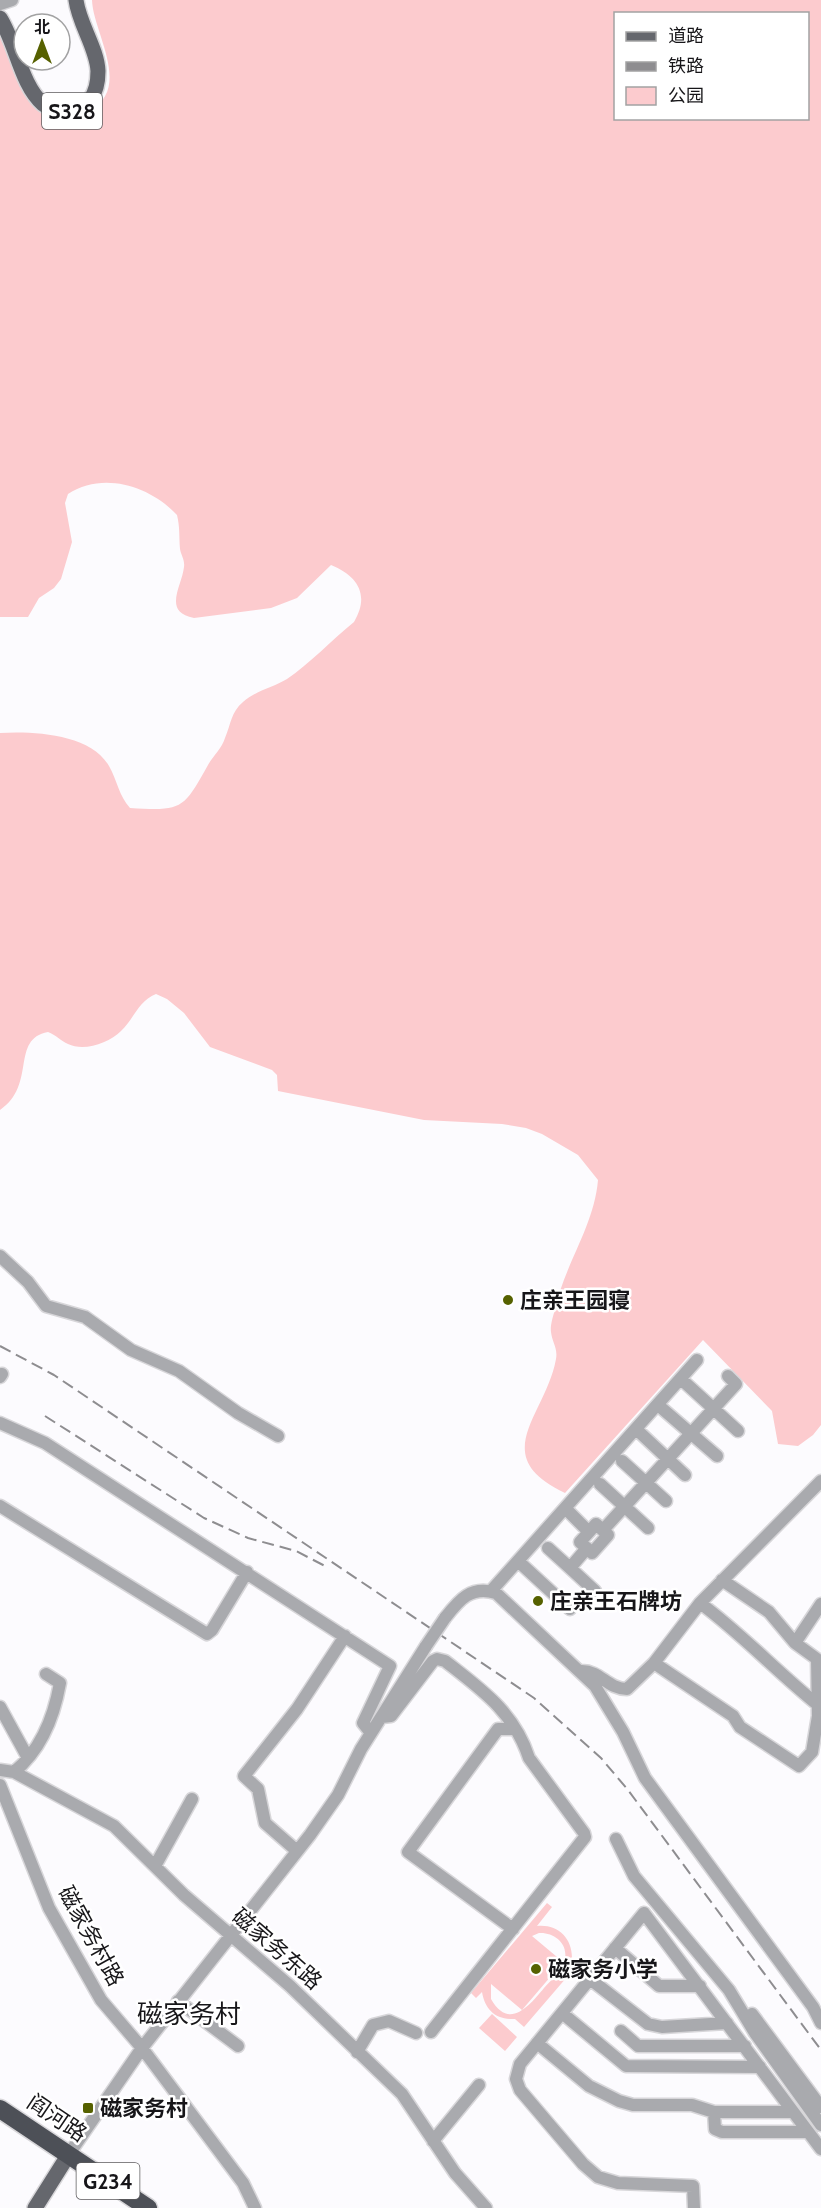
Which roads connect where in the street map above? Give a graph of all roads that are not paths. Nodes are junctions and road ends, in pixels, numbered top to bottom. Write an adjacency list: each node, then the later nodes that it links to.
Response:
1 (12, 0): 3 (street)
2 (76, 0): 4 (main road, S328)
3 (0, 4)
4 (0, 18)
5 (0, 1256): 15 (street)
6 (697, 1360): 8 (street)
7 (728, 1376): 10 (street)
8 (681, 1378): 9 (street); 10 (street)
9 (658, 1405): 12 (street); 14 (street)
10 (714, 1409): 13 (street); 14 (street)
11 (0, 1423): 34 (street)
12 (636, 1429): 17 (street); 26 (street)
13 (738, 1431)
14 (691, 1434): 16 (street); 17 (street)
15 (278, 1436)
16 (717, 1456)
17 (668, 1459): 19 (street); 21 (street)
18 (622, 1461): 21 (street)
19 (685, 1475)
20 (821, 1481): 35 (street)
21 (646, 1483): 23 (street); 25 (street)
22 (600, 1484): 25 (street)
23 (666, 1502)
24 (0, 1506): 34 (street)
25 (625, 1506): 27 (street); 28 (street)
26 (565, 1508): 29 (street); 32 (street)
27 (648, 1528)
28 (603, 1530): 29 (street); 31 (street)
29 (589, 1532): 31 (street)
30 (548, 1548): 33 (street)
31 (587, 1548): 33 (street)
32 (518, 1561): 36 (street); 40 (street)
33 (570, 1568): 37 (street)
34 (248, 1572): 41 (street)
35 (722, 1580): 38 (street); 42 (street)
36 (491, 1591): 44 (street); 48 (street, bridge)
37 (595, 1591)
38 (700, 1603): 43 (street); 46 (street)
39 (821, 1604): 42 (street)
40 (570, 1609)
41 (345, 1636): 50 (street); 57 (street)
42 (795, 1643): 46 (street)
43 (654, 1664): 44 (street); 46 (street)
44 (582, 1671): 66 (street)
45 (46, 1674): 51 (street)
46 (818, 1705)
47 (0, 1707): 51 (street)
48 (381, 1718): 49 (street); 50 (street)
49 (515, 1729): 59 (street); 59 (street)
50 (371, 1734): 57 (street)
51 (28, 1758): 53 (street)
52 (0, 1770): 53 (street, 磁家务东路)
53 (14, 1772): 58 (street, 磁家务东路)
54 (0, 1785): 76 (street, 磁家务村路)
55 (192, 1799): 58 (street)
56 (616, 1839): 64 (street)
57 (297, 1851): 60 (street)
58 (155, 1866): 60 (street, 磁家务东路)
59 (513, 1929): 71 (street)
60 (229, 1935): 65 (street); 77 (street, 磁家务东路)
61 (615, 1948): 62 (street); 63 (street); 63 (street)
62 (590, 1979): 67 (street); 68 (street)
63 (700, 1986): 68 (street)
64 (729, 1990): 80 (street); 84 (street)
65 (178, 2001): 74 (street); 76 (street)
66 (817, 2004): 69 (street)
67 (562, 2013): 73 (street); 78 (street)
68 (727, 2023): 75 (street)
69 (821, 2023)
70 (621, 2031): 75 (street)
71 (431, 2032)
72 (416, 2033): 77 (street)
73 (537, 2043): 82 (street); 93 (street)
74 (238, 2046)
75 (745, 2046): 78 (street)
76 (142, 2048): 88 (street); 91 (street, 磁家务村路)
77 (357, 2052): 86 (street, 磁家务东路)
78 (760, 2067): 83 (street)
79 (479, 2085): 86 (street)
80 (821, 2107)
81 (0, 2109): 88 (highway, 阎河路 / G234)
82 (714, 2112): 83 (street); 85 (street)
83 (793, 2112): 85 (street)
84 (821, 2125)
85 (808, 2132): 87 (street)
86 (433, 2141): 92 (street, 磁家务东路)
87 (821, 2149)
88 (69, 2154): 89 (main road); 90 (highway, 阎河路 / G234)
89 (35, 2208)
90 (148, 2208)
91 (255, 2208)
92 (486, 2208)
93 (694, 2208)

